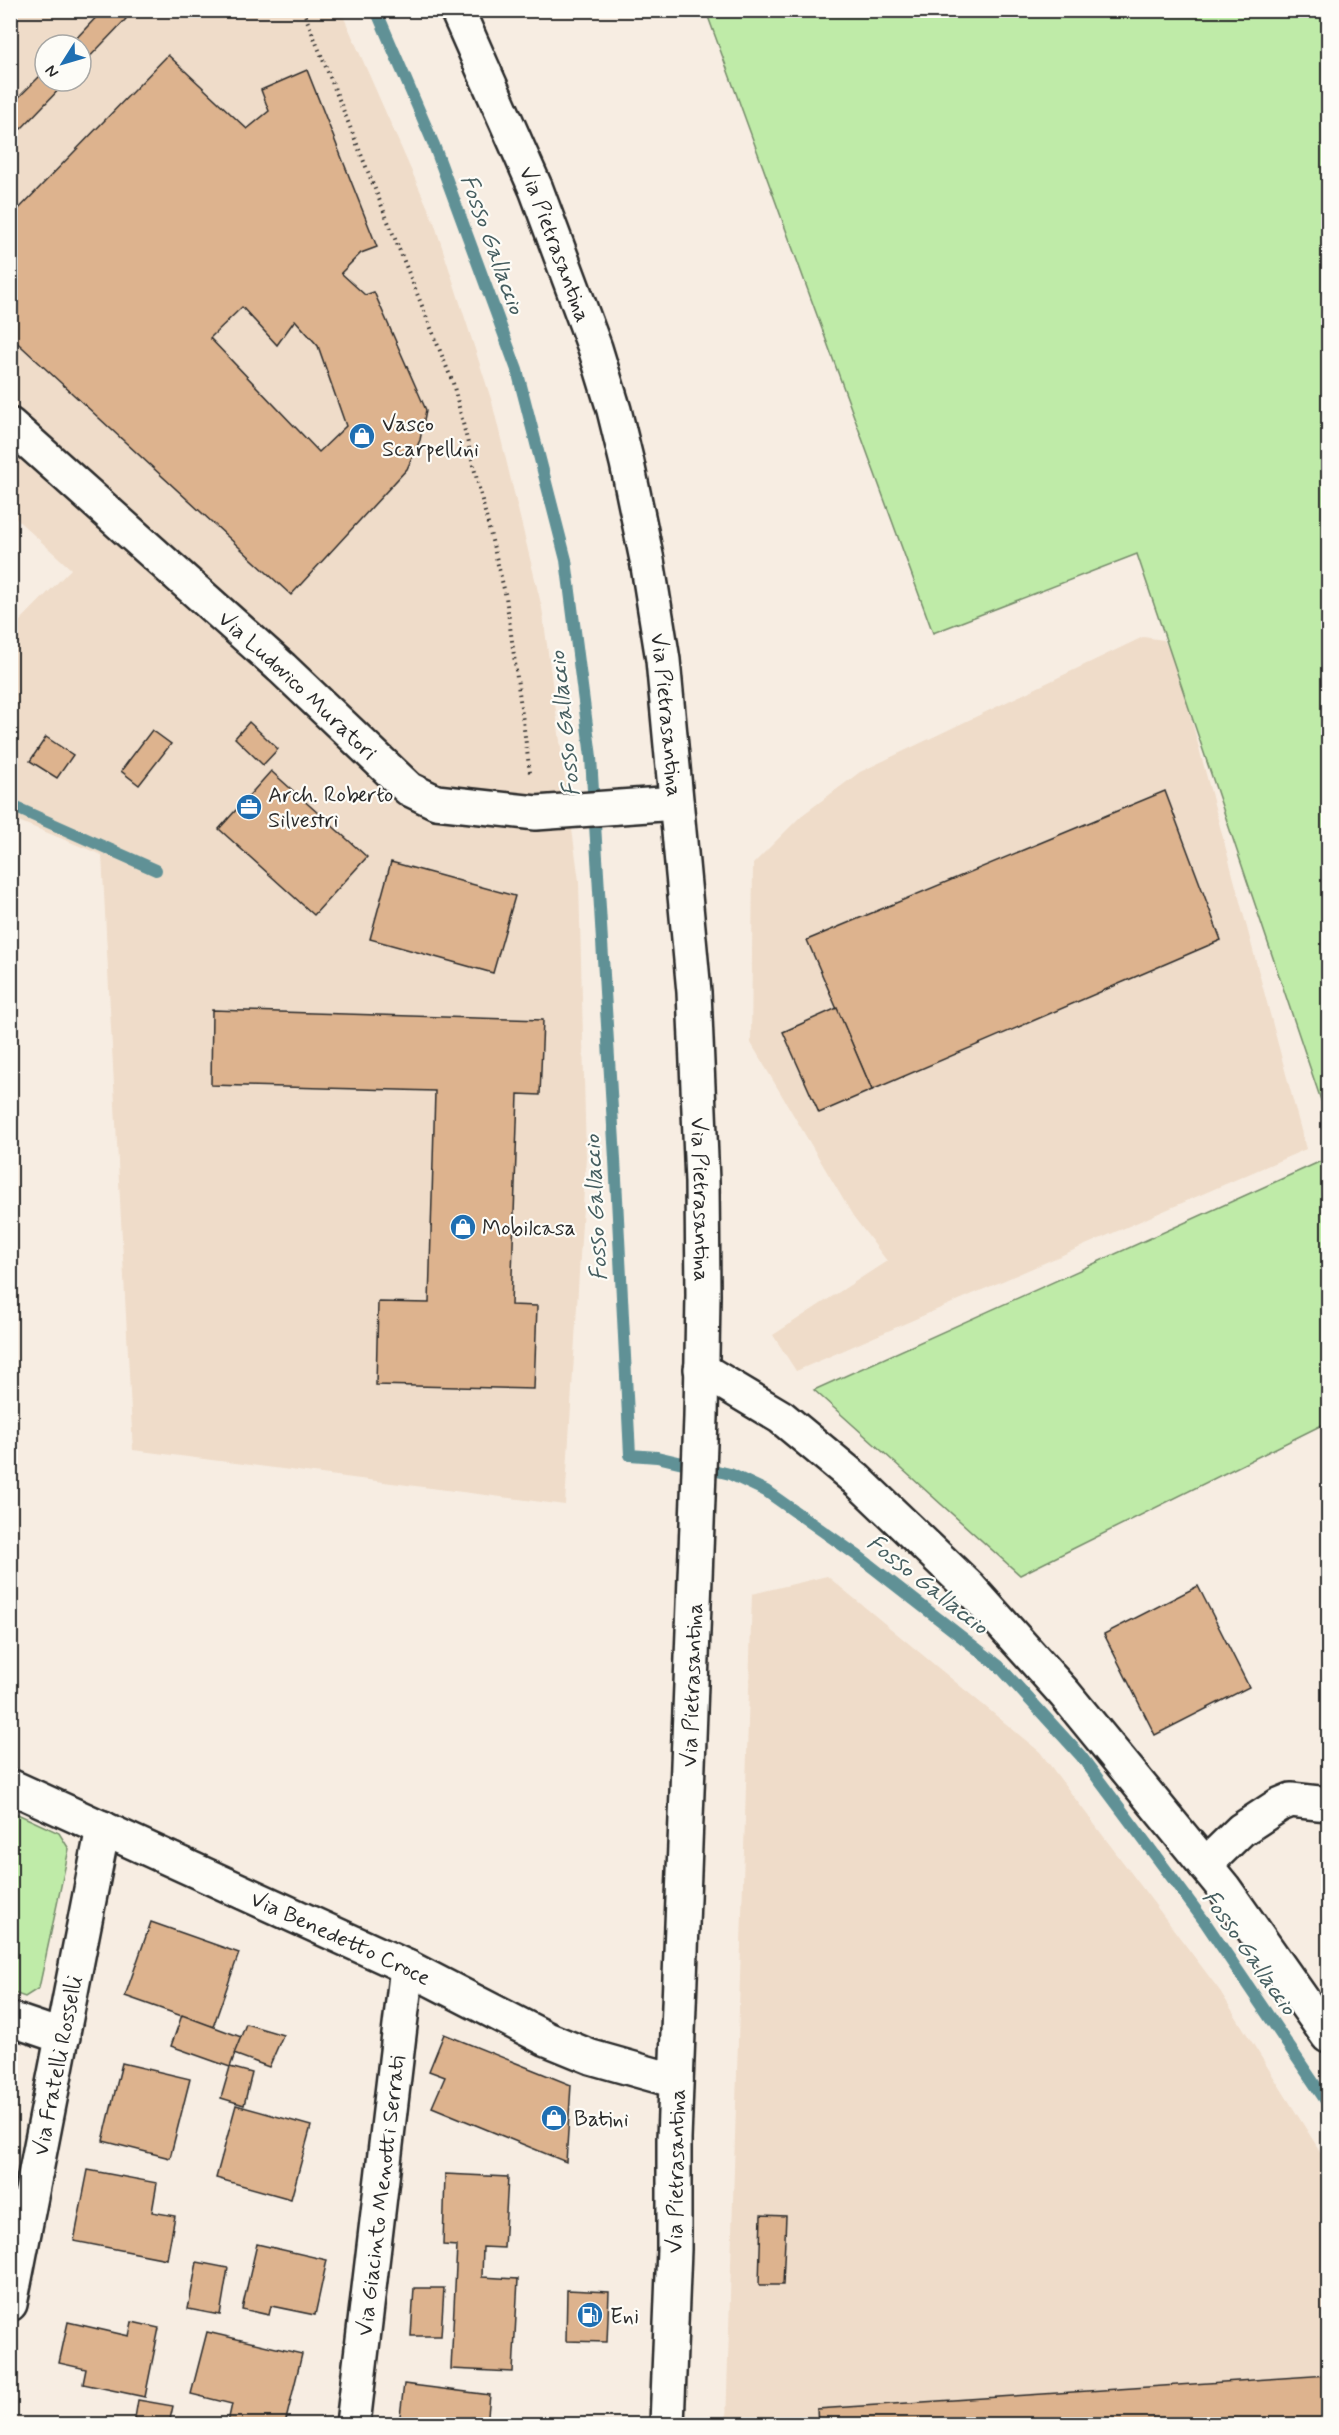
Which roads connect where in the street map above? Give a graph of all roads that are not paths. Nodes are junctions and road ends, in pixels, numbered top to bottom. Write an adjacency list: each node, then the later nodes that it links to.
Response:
1 (458, 10): 3 (street, Via Pietrasantina)
2 (10, 425): 3 (street, Via Ludovico Muratori)
3 (676, 803): 4 (street, Via Pietrasantina)
4 (701, 1369): 8 (street); 13 (street, Via Pietrasantina)
5 (10, 1786): 7 (street, Via Benedetto Croce)
6 (1329, 1804): 8 (street)
7 (104, 1828): 9 (street, Via Benedetto Croce); 12 (street, Via Fratelli Rosselli)
8 (1205, 1865): 11 (street)
9 (407, 1967): 13 (street, Via Benedetto Croce); 15 (street, Via Giacinto Menotti Serrati)
10 (10, 2019): 12 (street)
11 (1329, 2036)
12 (63, 2037): 14 (street, Via Fratelli Rosselli)
13 (676, 2081): 16 (street, Via Pietrasantina)
14 (10, 2304)
15 (353, 2424)
16 (667, 2424)

